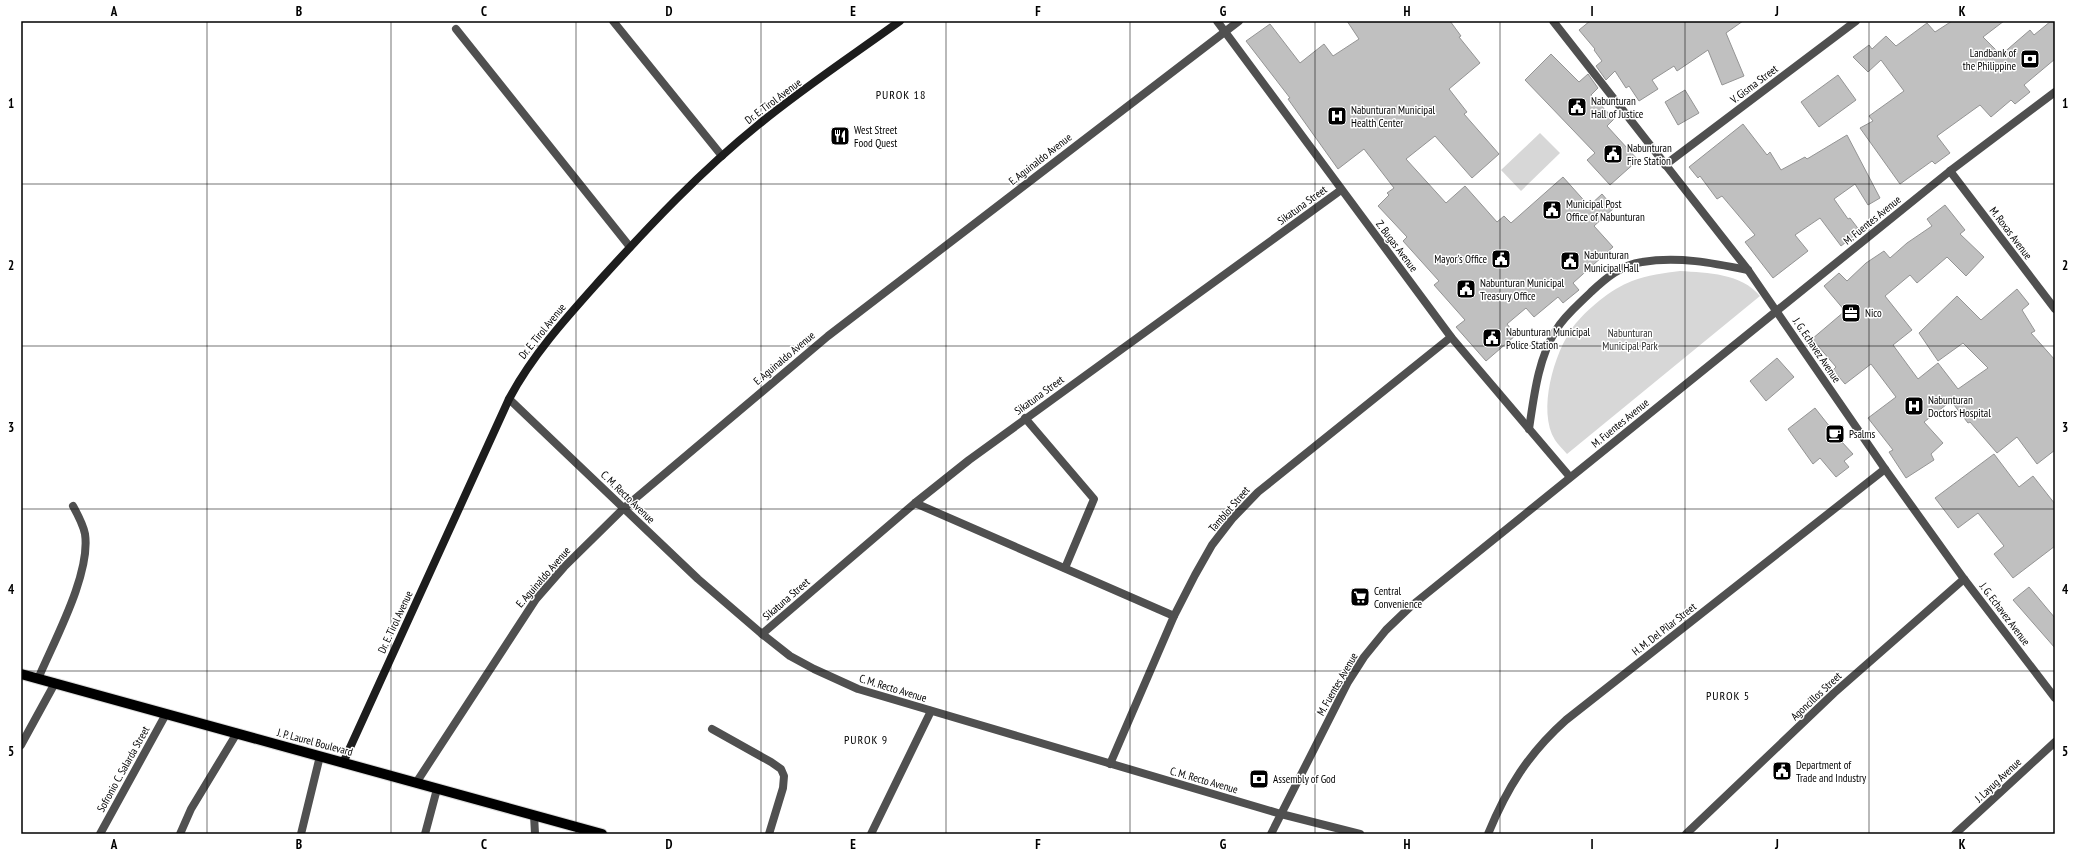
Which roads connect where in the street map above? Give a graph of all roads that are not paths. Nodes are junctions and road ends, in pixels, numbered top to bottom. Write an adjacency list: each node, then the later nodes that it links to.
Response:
1 (613, 21): 10 (street)
2 (900, 21): 10 (main road, Dr. E. Tirol Avenue)
3 (1217, 21): 8 (street, Z. Bugas Avenue)
4 (1239, 21): 8 (street, E. Aguinaldo Avenue)
5 (1856, 21): 11 (street, V. Gisma Street)
6 (1557, 22): 11 (street, J. G. Echavez Avenue)
7 (456, 29): 14 (street)
8 (1225, 31): 13 (street, Z. Bugas Avenue); 26 (street, E. Aguinaldo Avenue)
9 (2055, 92): 12 (street, M. Fuentes Avenue)
10 (722, 156): 14 (main road, Dr. E. Tirol Avenue)
11 (1665, 165): 15 (street, J. G. Echavez Avenue)
12 (1950, 171): 16 (street, M. Roxas Avenue); 17 (street, M. Fuentes Avenue)
13 (1341, 190): 18 (street, Z. Bugas Avenue); 20 (street, Sikatuna Street)
14 (630, 247): 19 (main road, Dr. E. Tirol Avenue)
15 (1748, 270): 17 (street, J. G. Echavez Avenue); 21 (street)
16 (2055, 309)
17 (1777, 310): 22 (street, J. G. Echavez Avenue); 23 (street, M. Fuentes Avenue)
18 (1451, 337): 21 (street, Z. Bugas Avenue); 29 (street, Tamblot Street)
19 (509, 399): 26 (street, C. M. Recto Avenue); 42 (main road, Dr. E. Tirol Avenue)
20 (1025, 418): 24 (street, Sikatuna Street); 27 (street)
21 (1529, 429): 23 (street, Z. Bugas Avenue)
22 (1885, 470): 28 (street, J. G. Echavez Avenue); 58 (street, H. M. Del Pilar Street)
23 (1570, 477): 46 (street, M. Fuentes Avenue)
24 (915, 503): 27 (street); 30 (street, Sikatuna Street)
25 (73, 506): 32 (street)
26 (624, 508): 30 (street, C. M. Recto Avenue); 44 (street, E. Aguinaldo Avenue)
27 (1066, 568): 29 (street)
28 (1964, 578): 34 (street, J. G. Echavez Avenue); 59 (street, Agoncillos Street)
29 (1174, 616): 43 (street, Tamblot Street)
30 (762, 634): 35 (street, C. M. Recto Avenue)
31 (21, 674): 32 (main road, J. P. Laurel Boulevard)
32 (38, 679): 33 (main road, J. P. Laurel Boulevard)
33 (55, 683): 36 (main road, J. P. Laurel Boulevard); 40 (street)
34 (2055, 698)
35 (931, 711): 43 (street, C. M. Recto Avenue); 55 (street)
36 (166, 714): 38 (main road, J. P. Laurel Boulevard); 48 (street, Sofronio C. Salarda Street)
37 (712, 729): 54 (street)
38 (237, 733): 41 (main road, J. P. Laurel Boulevard); 49 (street)
39 (2055, 742): 60 (street, J. Layug Avenue)
40 (21, 745)
41 (320, 756): 42 (main road, J. P. Laurel Boulevard); 50 (street)
42 (343, 763): 44 (main road, J. P. Laurel Boulevard)
43 (1110, 764): 46 (street, C. M. Recto Avenue)
44 (416, 783): 45 (main road, J. P. Laurel Boulevard)
45 (437, 789): 47 (main road, J. P. Laurel Boulevard); 51 (street)
46 (1281, 814): 56 (street, M. Fuentes Avenue); 57 (street, C. M. Recto Avenue)
47 (534, 815): 52 (street); 53 (main road, J. P. Laurel Boulevard)
48 (100, 834)
49 (180, 834)
50 (301, 834)
51 (425, 834)
52 (535, 834)
53 (602, 834)
54 (769, 834)
55 (871, 834)
56 (1271, 834)
57 (1360, 834)
58 (1488, 834)
59 (1686, 834)
60 (1955, 834)

